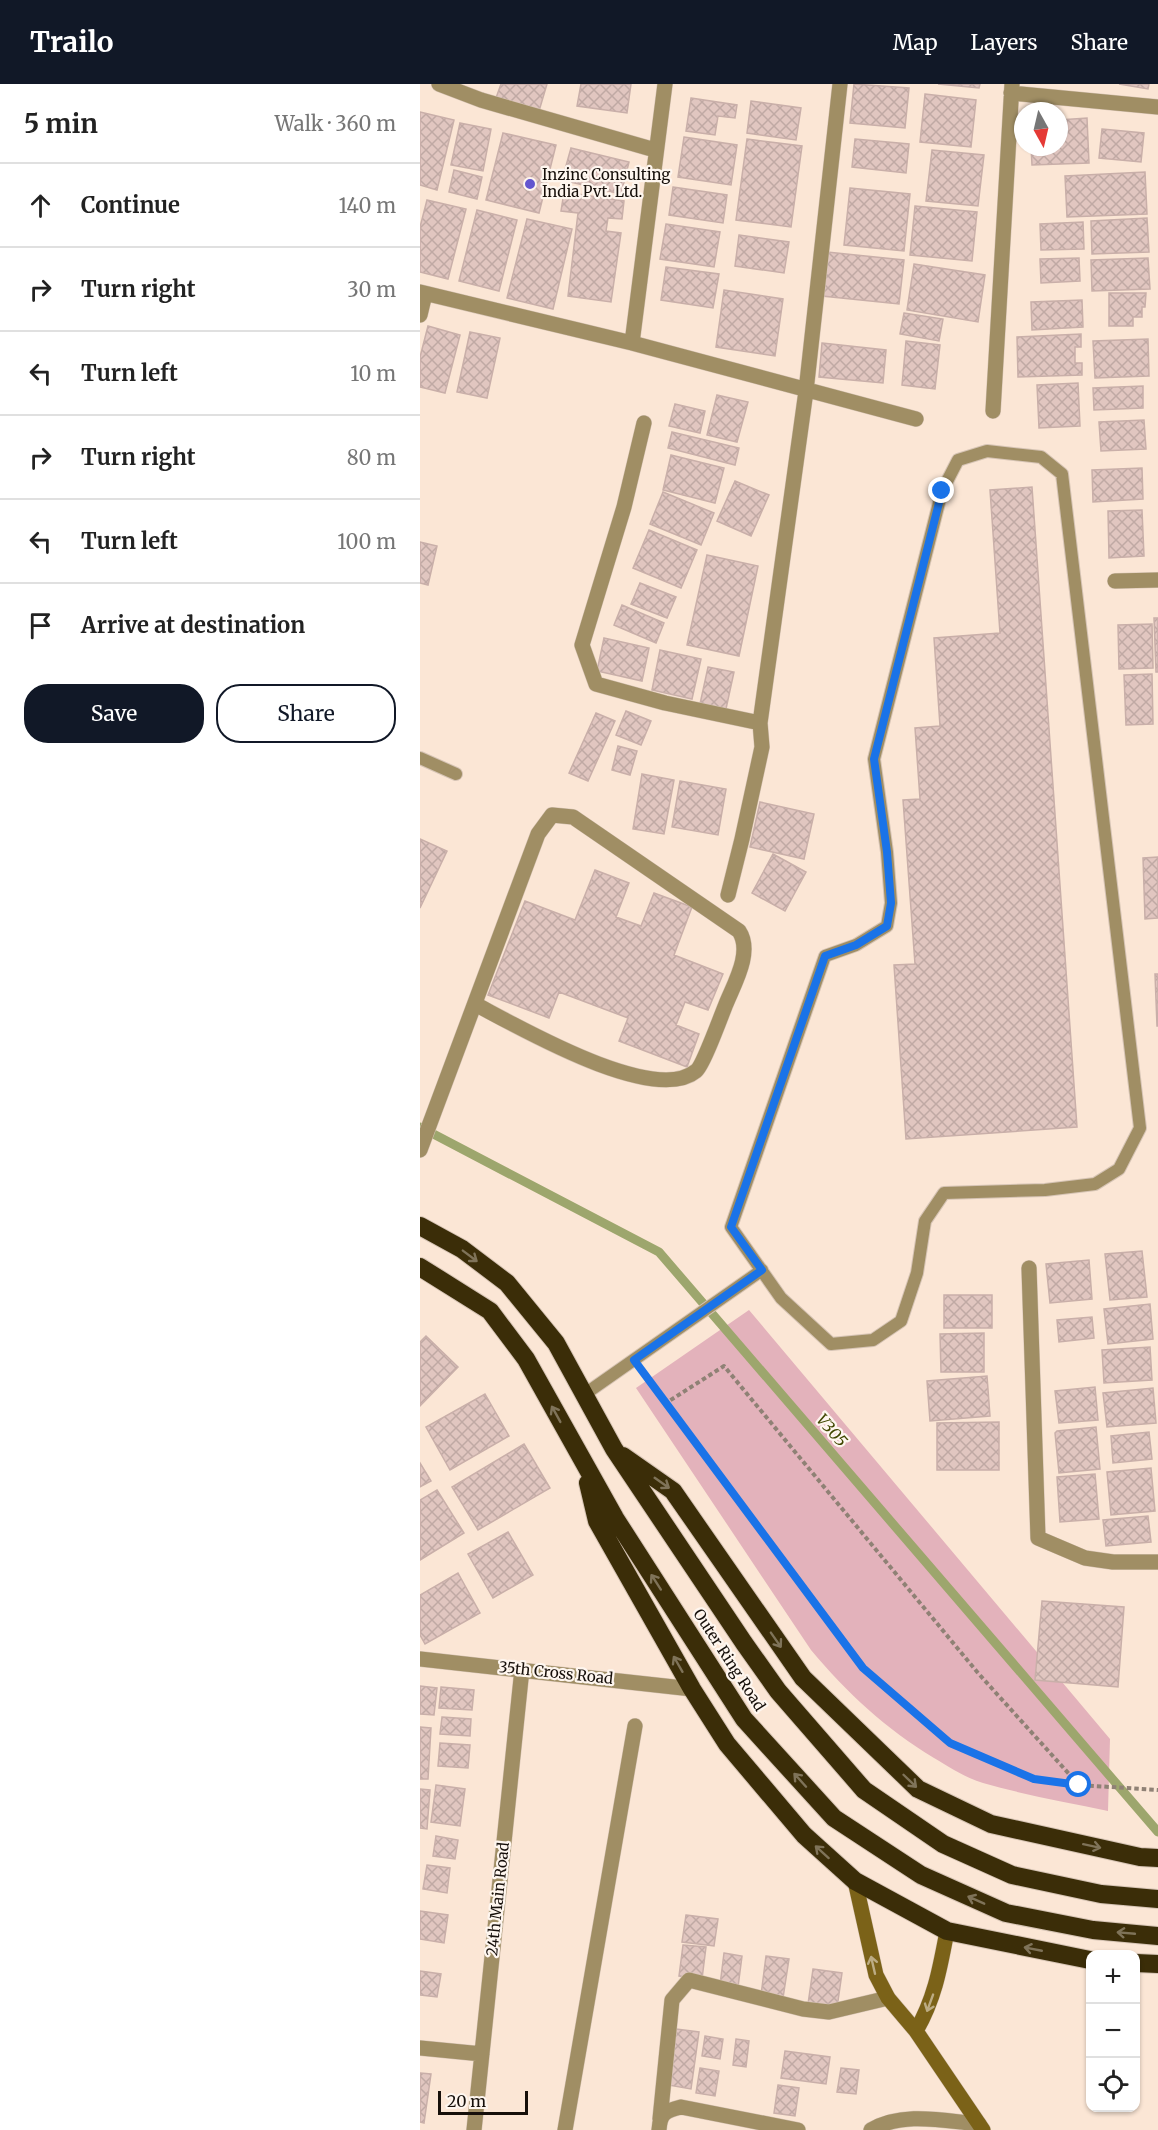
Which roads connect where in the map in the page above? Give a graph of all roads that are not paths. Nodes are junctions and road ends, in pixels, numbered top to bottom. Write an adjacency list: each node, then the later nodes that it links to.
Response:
1 (439, 84): 6 (street)
2 (665, 84): 6 (street)
3 (840, 84): 10 (street)
4 (1011, 89): 5 (street); 11 (street)
5 (1158, 107)
6 (655, 150): 9 (street)
7 (423, 293): 8 (street); 9 (street)
8 (420, 315)
9 (632, 343): 10 (street)
10 (806, 391): 12 (street); 16 (street)
11 (993, 411)
12 (916, 419)
13 (644, 423): 16 (street)
14 (1158, 580): 15 (street)
15 (1115, 581)
16 (760, 723): 19 (street)
17 (420, 758): 18 (lane)
18 (456, 774)
19 (728, 895)
20 (475, 1004): 20 (street); 21 (street)
21 (421, 1148)
22 (420, 1226): 26 (highway, Outer Ring Road, one-way to 26)
23 (420, 1267): 28 (highway, Outer Ring Road, one-way to 23)
24 (1029, 1268): 29 (street)
25 (762, 1270): 25 (lane); 26 (lane)
26 (585, 1394): 27 (highway, Outer Ring Road)
27 (614, 1449): 34 (highway, one-way to 34); 36 (highway, Outer Ring Road)
28 (585, 1467): 32 (highway, one-way to 28); 38 (highway, Outer Ring Road, one-way to 28)
29 (1158, 1562)
30 (420, 1659): 31 (street, 35th Cross Road)
31 (522, 1668): 32 (street, 35th Cross Road); 45 (street, 24th Main Road)
32 (692, 1689): 35 (highway, one-way to 32)
33 (635, 1726): 49 (street)
34 (1158, 1858)
35 (855, 1881): 37 (highway); 42 (street, one-way to 35)
36 (1158, 1899)
37 (947, 1931): 39 (highway, one-way to 37); 43 (street, one-way to 43)
38 (1158, 1936)
39 (1086, 1959)
40 (1140, 1963): 41 (highway)
41 (1158, 1964)
42 (888, 1998): 43 (street); 46 (street)
43 (916, 2031): 47 (street)
44 (420, 2048): 45 (street)
45 (482, 2054): 48 (street, 24th Main Road)
46 (659, 2125): 50 (street)
47 (981, 2127): 51 (street)
48 (474, 2130)
49 (565, 2130)
50 (798, 2130)
51 (871, 2130)

